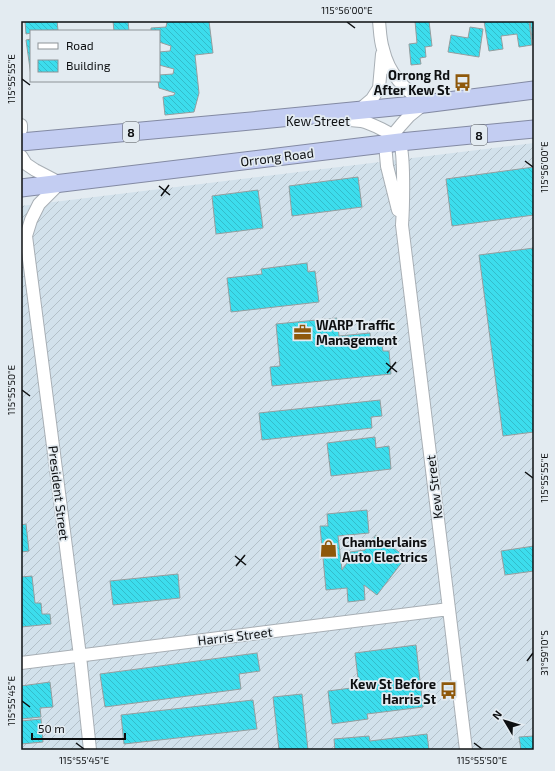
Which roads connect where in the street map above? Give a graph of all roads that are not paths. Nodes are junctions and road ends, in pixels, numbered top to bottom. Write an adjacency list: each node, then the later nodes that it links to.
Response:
1 (379, 21): 2 (street, Kew Street)
2 (382, 48): 4 (street, Kew Street); 5 (street, Kew Street)
3 (534, 90): 4 (highway, 8)
4 (424, 104): 5 (highway, 8); 10 (street)
5 (359, 110): 6 (highway, 8)
6 (240, 122): 10 (street, Kew Street); 11 (highway, 8)
7 (21, 125): 9 (street)
8 (534, 129): 10 (highway, Orrong Road / 8)
9 (21, 130)
10 (393, 140): 13 (highway, Orrong Road / 8); 16 (street, Kew Street)
11 (21, 142)
12 (21, 156): 13 (street)
13 (60, 183): 14 (highway, Orrong Road / 8); 15 (street, President Street)
14 (21, 188)
15 (24, 231): 17 (street, President Street)
16 (448, 609): 17 (street, Harris Street); 20 (street, Kew Street)
17 (80, 656): 18 (street, Harris Street); 19 (street, President Street)
18 (21, 663)
19 (90, 750)
20 (466, 750)

